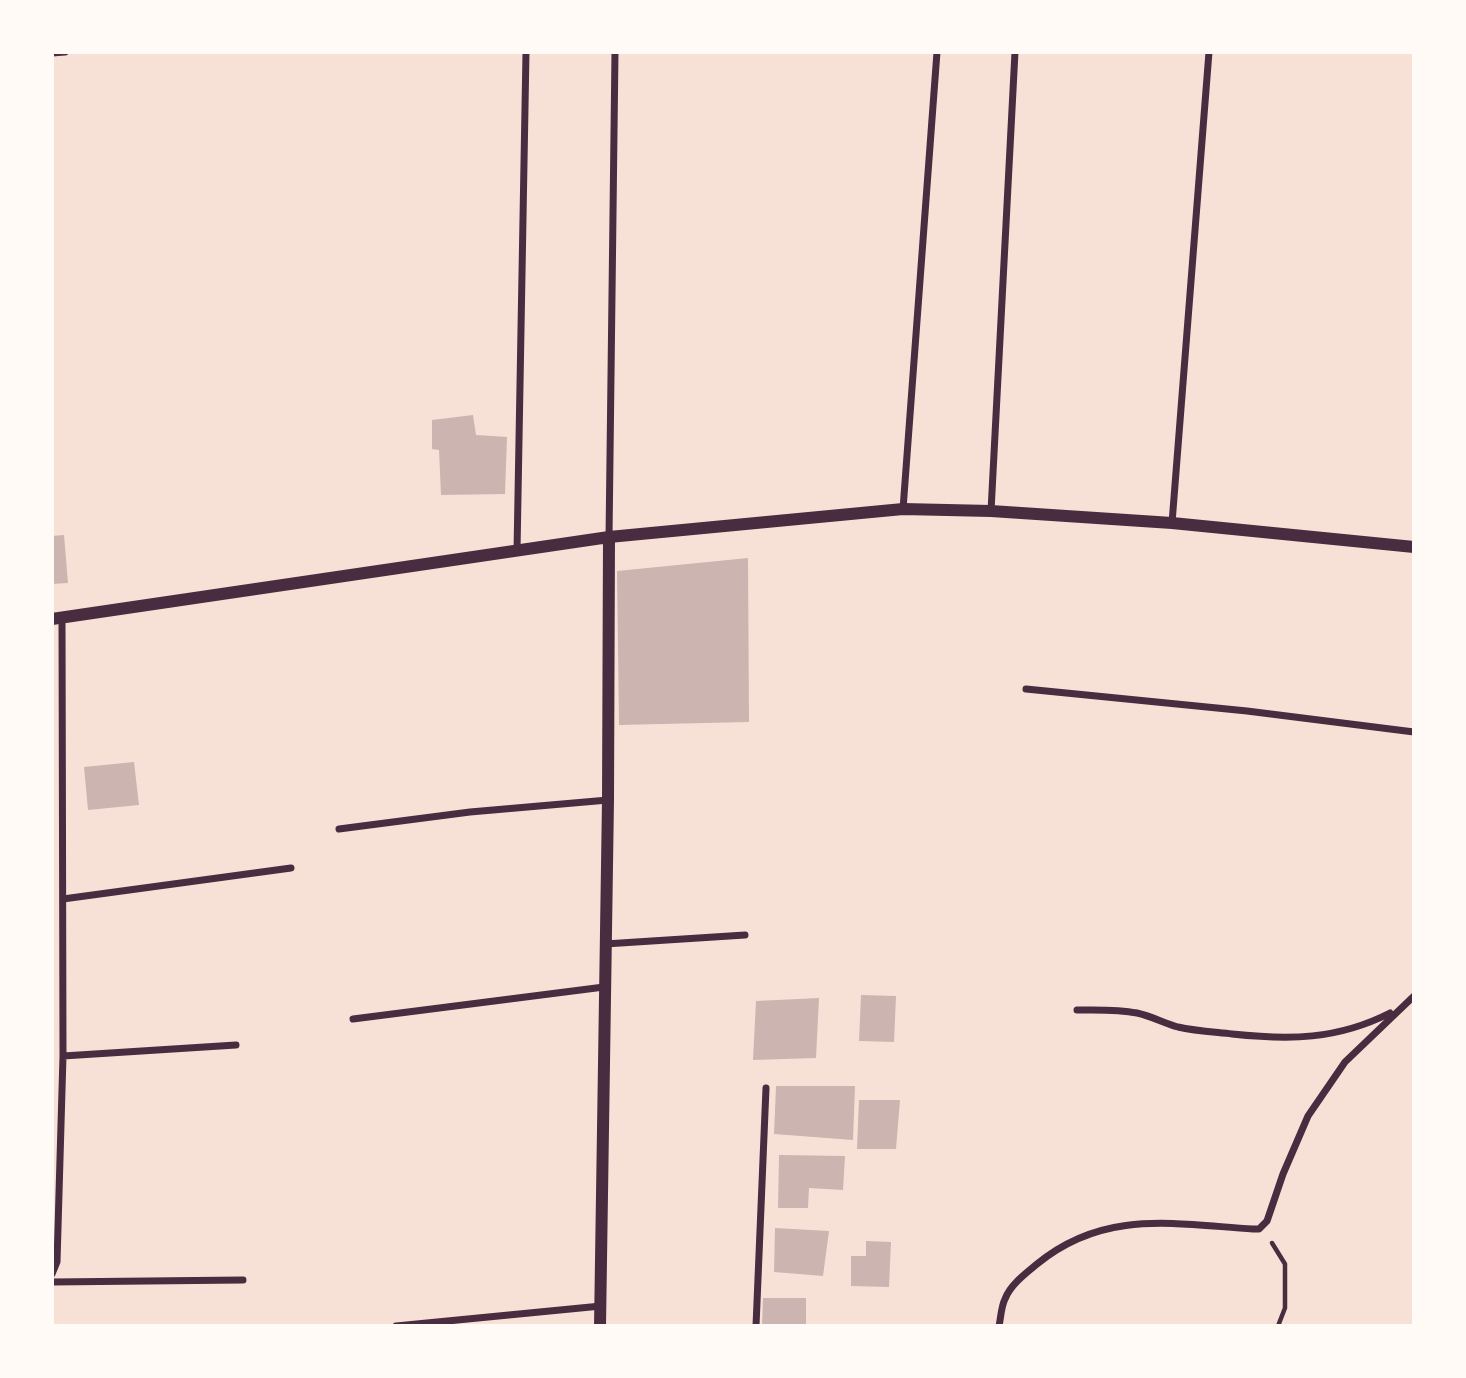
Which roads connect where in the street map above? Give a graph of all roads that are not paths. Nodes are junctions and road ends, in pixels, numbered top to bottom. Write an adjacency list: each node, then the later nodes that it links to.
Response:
1 (65, 52): 7 (street)
2 (526, 52): 13 (street)
3 (615, 52): 11 (street)
4 (937, 52): 8 (street)
5 (1015, 52): 9 (street)
6 (1209, 52): 10 (street)
7 (52, 53)
8 (903, 509): 9 (street); 11 (street)
9 (991, 511): 10 (street)
10 (1172, 523): 12 (street)
11 (609, 537): 13 (street); 17 (street)
12 (1413, 547)
13 (517, 551): 14 (street)
14 (57, 618): 20 (street)
15 (1026, 689): 16 (street)
16 (1413, 732)
17 (608, 800): 18 (street); 22 (street)
18 (339, 829)
19 (291, 868): 20 (street)
20 (63, 899): 29 (street)
21 (746, 935): 22 (street)
22 (605, 944): 23 (street)
23 (604, 987): 27 (street); 34 (street)
24 (1413, 996): 25 (street)
25 (1400, 1008): 26 (street); 38 (street)
26 (1077, 1010)
27 (353, 1019)
28 (236, 1045): 29 (street)
29 (63, 1056): 31 (street)
30 (766, 1088): 37 (street)
31 (52, 1274)
32 (243, 1280): 33 (street)
33 (52, 1282)
34 (601, 1306): 35 (street); 36 (street)
35 (396, 1325)
36 (600, 1325)
37 (756, 1325)
38 (999, 1325)

